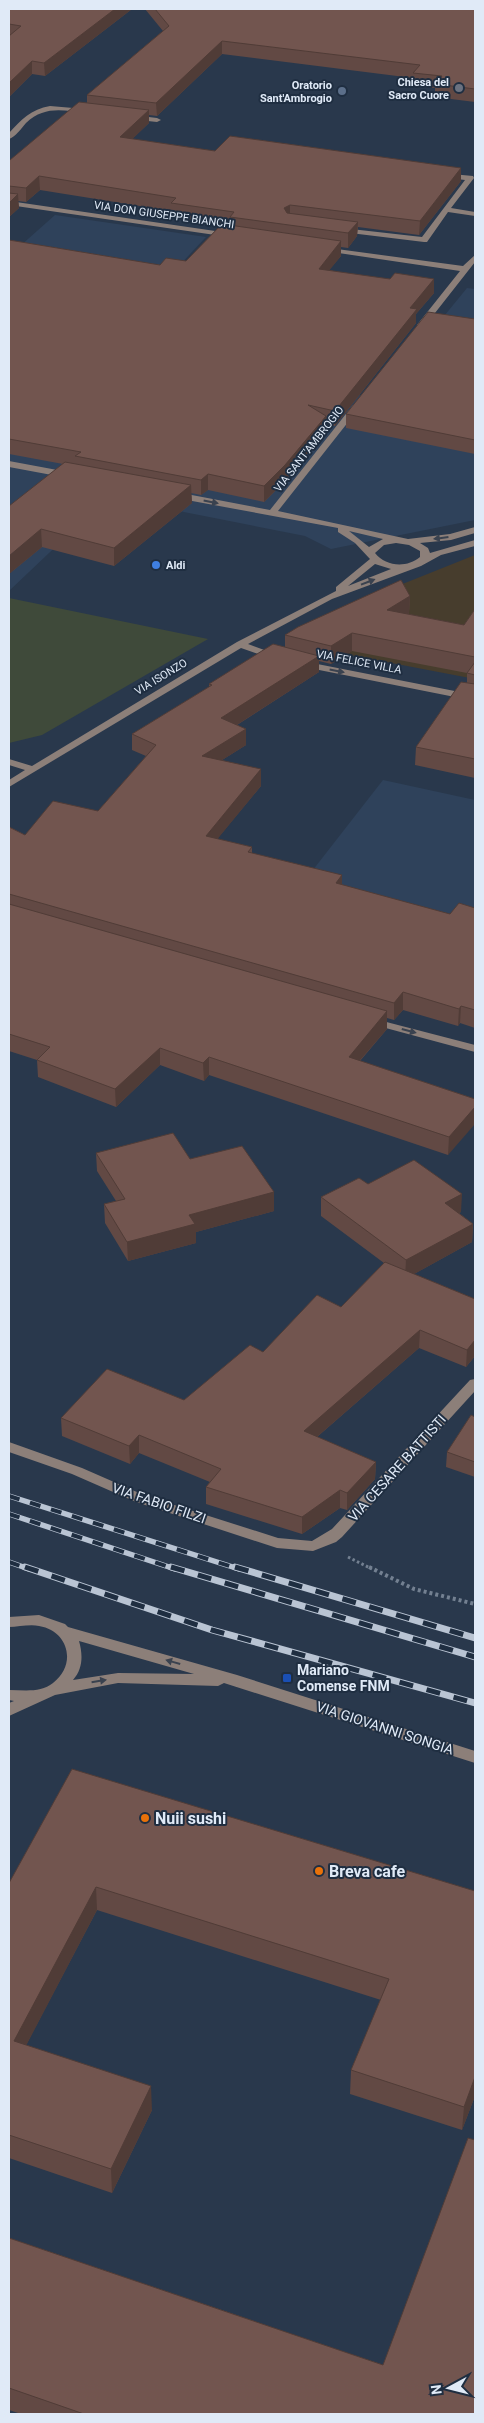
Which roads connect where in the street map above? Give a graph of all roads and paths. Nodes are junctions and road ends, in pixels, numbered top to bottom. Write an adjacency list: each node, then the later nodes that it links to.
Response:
1 (93, 112): 4 (street)
2 (120, 116): 3 (street)
3 (157, 120)
4 (9, 136)
5 (431, 173): 7 (street)
6 (9, 203): 10 (street, VIA DON GIUSEPPE BIANCHI)
7 (447, 210): 8 (street); 9 (street)
8 (475, 214)
9 (328, 228)
10 (242, 237)
11 (319, 248): 13 (street)
12 (475, 257): 13 (street)
13 (465, 270): 14 (street)
14 (418, 329)
15 (364, 398): 19 (street, VIA SANT'AMBROGIO)
16 (9, 464): 17 (street)
17 (77, 477)
18 (165, 493): 19 (street, one-way to 19)
19 (272, 513): 20 (street)
20 (327, 523): 22 (street); 24 (street)
21 (475, 530): 22 (street, one-way to 22)
22 (403, 541): 24 (street, VIA ISONZO); 25 (street)
23 (475, 543): 25 (street)
24 (372, 556): 26 (street); 27 (street, VIA ISONZO)
25 (425, 558): 26 (street, VIA ISONZO)
26 (407, 566): 27 (street, VIA ISONZO, one-way to 26)
27 (329, 597): 28 (street, VIA ISONZO)
28 (240, 644): 29 (street, VIA FELICE VILLA, one-way to 29); 31 (street, VIA ISONZO)
29 (475, 698)
30 (9, 762): 31 (street)
31 (33, 769): 32 (street, VIA ISONZO)
32 (9, 784)
33 (360, 1017): 34 (street, one-way to 34)
34 (475, 1049)
35 (475, 1383): 37 (street, VIA CESARE BATTISTI)
36 (9, 1447): 37 (street, VIA FABIO FILZI)
37 (317, 1545): 38 (path)
38 (475, 1604)
39 (9, 1612): 40 (street)
40 (27, 1619): 41 (street); 42 (street, VIA GIOVANNI SONGIA)
41 (9, 1622)
42 (64, 1631): 43 (street, VIA GIOVANNI SONGIA, one-way to 42); 44 (street)
43 (237, 1681): 44 (street, VIA GIOVANNI SONGIA, one-way to 43); 47 (street, VIA GIOVANNI SONGIA)
44 (45, 1692): 45 (street); 46 (street)
45 (9, 1695)
46 (9, 1710)
47 (475, 1757)

